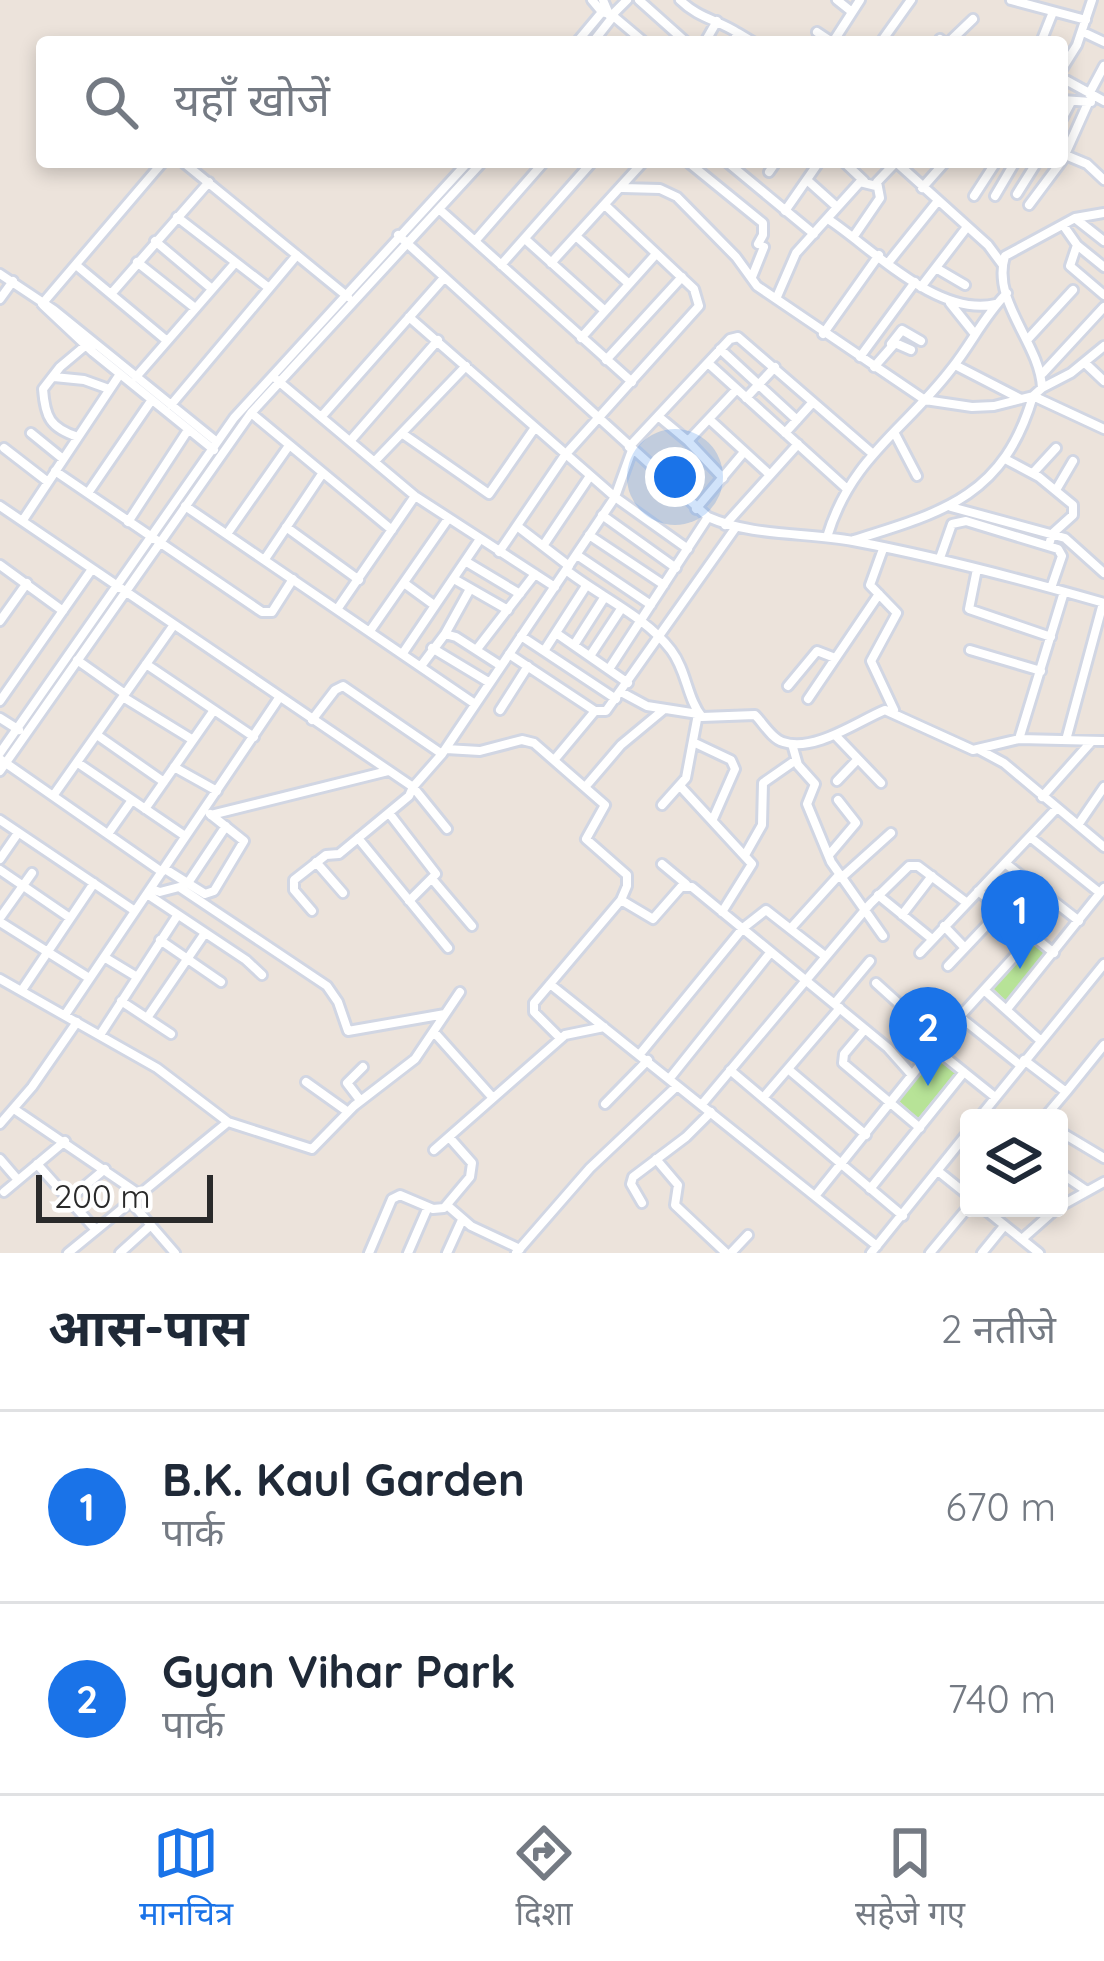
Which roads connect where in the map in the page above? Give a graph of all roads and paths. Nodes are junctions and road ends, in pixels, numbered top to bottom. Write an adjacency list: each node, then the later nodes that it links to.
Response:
1 (592, 0): 15 (street)
2 (603, 0): 15 (street)
3 (627, 0): 15 (street)
4 (639, 0): 24 (street)
5 (680, 0): 12 (street)
6 (698, 0): 12 (street)
7 (837, 0): 14 (street)
8 (860, 0): 14 (street)
9 (911, 0): 29 (street)
10 (1011, 0): 13 (street)
11 (1092, 0): 17 (street)
12 (691, 10): 18 (street)
13 (1053, 11): 17 (street); 31 (street)
14 (852, 12): 28 (street)
15 (603, 16): 21 (street); 22 (street); 23 (street)
16 (973, 19): 30 (street)
17 (1086, 20): 20 (street)
18 (718, 21): 25 (street); 26 (street)
19 (817, 32): 27 (street)
20 (1083, 32): 32 (street); 33 (street)
21 (584, 36)
22 (599, 36)
23 (635, 36)
24 (679, 36)
25 (708, 36)
26 (733, 36)
27 (823, 36)
28 (836, 36)
29 (885, 36)
30 (951, 36)
31 (1043, 36)
32 (1104, 41)
33 (1068, 59)
34 (1104, 66): 36 (street)
35 (1068, 75): 36 (street)
36 (1095, 100): 37 (street)
37 (1068, 149)
38 (1068, 159): 59 (street)
39 (158, 168): 98 (street)
40 (191, 168): 62 (street)
41 (463, 168): 84 (street)
42 (477, 168): 73 (street)
43 (539, 168): 86 (street)
44 (586, 168): 85 (street)
45 (636, 168): 64 (street)
46 (695, 168): 104 (street)
47 (736, 168): 74 (street)
48 (772, 168): 58 (street)
49 (815, 168): 60 (street)
50 (850, 168): 61 (street)
51 (891, 168): 63 (street)
52 (902, 168): 65 (street)
53 (940, 168): 65 (street)
54 (992, 168): 67 (street)
55 (1011, 168): 68 (street)
56 (1033, 168): 66 (street)
57 (1056, 168): 70 (street)
58 (769, 172)
59 (1104, 179)
60 (807, 180): 72 (street); 74 (street)
61 (864, 181): 63 (street); 72 (street)
62 (209, 182): 76 (street); 91 (street)
63 (876, 186): 82 (street)
64 (623, 188): 71 (street); 104 (street)
65 (922, 188): 69 (street)
66 (1017, 194)
67 (974, 196)
68 (995, 196)
69 (937, 202): 80 (street); 96 (street)
70 (1029, 205)
71 (607, 206): 83 (street); 90 (street)
72 (837, 207): 78 (street)
73 (440, 209): 84 (street); 86 (street)
74 (785, 211): 81 (street)
75 (1104, 213): 77 (street)
76 (177, 217): 88 (street); 94 (street)
77 (1075, 218): 79 (street); 87 (street)
78 (828, 219): 81 (street); 82 (street)
79 (1063, 225): 89 (street); 97 (street)
80 (967, 227): 97 (street); 101 (street)
81 (814, 234): 118 (street)
82 (854, 236): 92 (street)
83 (577, 237): 95 (street); 107 (street)
84 (402, 239): 105 (street); 116 (street)
85 (525, 239): 95 (street); 99 (street)
86 (475, 241): 99 (street)
87 (1104, 241)
88 (155, 242): 93 (street); 111 (street)
89 (1077, 245): 100 (street); 115 (street)
90 (656, 253): 103 (street); 107 (street)
91 (297, 255): 110 (street); 116 (street)
92 (879, 255): 96 (street); 127 (street)
93 (137, 262): 114 (street); 123 (street)
94 (235, 263): 110 (street); 111 (street)
95 (551, 263): 124 (street)
96 (888, 263): 108 (street)
97 (1002, 264): 113 (street)
98 (76, 265): 114 (street); 120 (street)
99 (501, 265): 128 (street)
100 (1104, 267)
101 (936, 268): 108 (street); 109 (street)
102 (0, 274): 106 (street)
103 (682, 277): 139 (street); 152 (street)
104 (752, 279): 118 (street)
105 (442, 280): 125 (street); 167 (street)
106 (13, 281): 117 (street); 120 (street)
107 (628, 284): 124 (street)
108 (918, 284): 119 (street); 138 (street)
109 (965, 285)
110 (269, 288): 163 (street)
111 (212, 289): 123 (street)
112 (1073, 290): 131 (street)
113 (1007, 293): 121 (street); 131 (street)
114 (111, 294): 129 (street)
115 (1104, 295)
116 (350, 298): 150 (street)
117 (0, 299)
118 (776, 299): 127 (street)
119 (949, 302): 121 (street); 126 (street)
120 (42, 304): 133 (street); 149 (street)
121 (996, 304): 126 (street)
122 (1104, 307): 147 (street)
123 (195, 308): 129 (street)
124 (604, 310): 128 (street)
125 (409, 317): 130 (street); 165 (street)
126 (974, 333): 142 (street)
127 (823, 334): 138 (street)
128 (581, 338): 139 (street)
129 (166, 340): 149 (street)
130 (438, 340): 143 (street); 178 (street)
131 (1027, 340): 147 (street)
132 (921, 341): 134 (street)
133 (85, 346): 146 (street); 148 (street)
134 (890, 346): 137 (street); 145 (street)
135 (1104, 346): 141 (street)
136 (720, 349): 140 (street); 144 (street); 153 (street)
137 (911, 350)
138 (860, 357): 145 (street)
139 (606, 360): 152 (street)
140 (708, 363): 156 (street); 166 (street)
141 (1085, 363): 151 (street); 154 (street)
142 (955, 365): 159 (street); 160 (street)
143 (466, 366): 170 (street); 176 (street)
144 (775, 367): 153 (street); 162 (street)
145 (874, 368): 160 (street)
146 (120, 374): 155 (street); 161 (street)
147 (1042, 374): 154 (street)
148 (52, 377): 155 (street); 177 (street)
149 (136, 377): 163 (street)
150 (276, 379): 164 (street); 165 (street); 183 (street)
151 (1104, 381)
152 (632, 382): 167 (street)
153 (760, 384): 158 (street); 169 (street)
154 (1042, 388): 157 (street)
155 (110, 389): 177 (street)
156 (736, 390): 158 (street); 168 (street)
157 (1033, 397): 159 (street); 171 (street); 190 (street)
158 (746, 398): 175 (street)
159 (1022, 399): 160 (street)
160 (926, 400): 173 (street)
161 (151, 401): 172 (street); 203 (street)
162 (813, 402): 169 (street); 187 (street)
163 (171, 406): 183 (street)
164 (251, 413): 181 (street); 183 (street)
165 (322, 416): 178 (street)
166 (658, 416): 179 (street); 185 (street)
167 (598, 419): 185 (street); 188 (street)
168 (709, 419): 179 (street); 186 (street)
169 (797, 420): 175 (street)
170 (534, 429): 176 (street); 188 (street)
171 (1104, 429)
172 (188, 430): 183 (street); 214 (street)
173 (894, 431): 187 (street); 198 (street)
174 (31, 433): 189 (street)
175 (785, 433): 180 (street)
176 (403, 434): 192 (street)
177 (78, 436): 189 (street)
178 (351, 440): 192 (street)
179 (688, 442): 199 (street)
180 (798, 444): 196 (street); 201 (street)
181 (288, 447): 195 (street); 219 (street)
182 (4, 448): 200 (street)
183 (218, 448): 207 (street); 224 (street)
184 (1056, 448): 194 (street)
185 (631, 449): 205 (street); 209 (street)
186 (744, 452): 196 (street); 199 (street)
187 (873, 454): 201 (street)
188 (565, 455): 197 (street); 215 (street)
189 (63, 459): 193 (street)
190 (1007, 459): 194 (street); 208 (street)
191 (1072, 460): 202 (street)
192 (374, 461): 204 (street)
193 (55, 471): 200 (street); 203 (street)
194 (1034, 473): 202 (street)
195 (322, 474): 217 (street); 218 (street)
196 (769, 474): 216 (street)
197 (590, 476): 205 (street); 226 (street)
198 (917, 476)
199 (722, 478): 209 (street)
200 (44, 488): 213 (street)
201 (845, 488): 221 (street)
202 (1056, 490): 223 (street)
203 (88, 493): 214 (street)
204 (415, 496): 212 (street); 218 (street)
205 (615, 496): 210 (street); 228 (street)
206 (0, 506): 213 (street)
207 (185, 506): 219 (street); 224 (street)
208 (949, 507): 223 (street); 225 (street)
209 (696, 509): 211 (street)
210 (602, 515): 220 (street); 236 (street)
211 (708, 517): 216 (street); 228 (street)
212 (448, 519): 222 (street); 245 (street)
213 (23, 520): 237 (street)
214 (128, 522): 224 (street)
215 (517, 526): 226 (street); 229 (street)
216 (731, 526): 221 (street); 270 (street)
217 (286, 527): 232 (street); 243 (street)
218 (392, 530): 243 (street)
219 (227, 533): 232 (street)
220 (589, 535): 230 (street); 246 (street)
221 (827, 537): 225 (street)
222 (480, 539): 229 (street); 233 (street)
223 (1051, 539): 231 (street); 239 (street); 250 (street)
224 (155, 540): 241 (street); 249 (street)
225 (851, 541): 227 (street)
226 (543, 546): 235 (street)
227 (883, 548): 231 (street); 254 (street)
228 (688, 549): 236 (street)
229 (499, 552): 240 (street)
230 (577, 555): 235 (street); 258 (street)
231 (940, 558): 238 (street)
232 (265, 559): 241 (street)
233 (466, 561): 242 (street); 253 (street)
234 (0, 565): 244 (street)
235 (567, 568): 247 (street); 248 (street)
236 (676, 568): 246 (street)
237 (92, 569): 249 (street); 261 (street)
238 (977, 569): 250 (street); 271 (street)
239 (1104, 573)
240 (535, 574): 247 (street); 253 (street)
241 (293, 579): 259 (street)
242 (454, 579): 251 (street); 257 (street)
243 (359, 580): 259 (street)
244 (27, 583): 261 (street); 263 (street)
245 (404, 584): 257 (street); 266 (street)
246 (664, 585): 258 (street)
247 (554, 586): 269 (street)
248 (586, 586): 255 (street); 267 (street)
249 (121, 588): 265 (street); 283 (street); 306 (street)
250 (1052, 588): 252 (street)
251 (470, 589): 262 (street); 268 (street)
252 (1064, 592): 256 (street); 271 (street)
253 (520, 594): 262 (street)
254 (879, 594): 282 (street); 302 (street)
255 (604, 598): 260 (street); 272 (street)
256 (1104, 603): 273 (street)
257 (434, 605): 279 (street)
258 (650, 605): 264 (street)
259 (338, 608): 266 (street)
260 (621, 609): 264 (street); 281 (street)
261 (63, 610): 296 (street)
262 (508, 610): 276 (street)
263 (2, 615)
264 (641, 622): 270 (street); 288 (street)
265 (173, 626): 284 (street); 294 (street)
266 (370, 631): 279 (street)
267 (556, 632): 272 (street); 278 (street)
268 (445, 634): 274 (street); 276 (street)
269 (521, 636): 278 (street); 280 (street)
270 (659, 637): 292 (street); 303 (street)
271 (1051, 637): 289 (street)
272 (574, 645): 281 (street)
273 (1092, 645): 275 (street); 312 (street)
274 (432, 648): 285 (street); 290 (street)
275 (1104, 649)
276 (477, 650): 286 (street)
277 (970, 650): 289 (street)
278 (544, 651): 292 (street)
279 (403, 653): 285 (street)
280 (509, 654): 286 (street); 287 (street)
281 (590, 656): 288 (street)
282 (836, 658): 291 (street); 295 (street)
283 (76, 660): 293 (street); 306 (street)
284 (146, 664): 293 (street); 298 (street)
285 (421, 666): 297 (street)
286 (501, 666): 290 (street)
287 (528, 666): 299 (street); 301 (street)
288 (609, 669): 292 (street)
289 (1041, 671): 311 (street)
290 (490, 683): 297 (street)
291 (788, 686)
292 (622, 691): 300 (street); 301 (street)
293 (124, 695): 307 (street); 310 (street)
294 (279, 698): 305 (street); 309 (street)
295 (808, 698)
296 (0, 701)
297 (475, 704): 318 (street)
298 (214, 710): 309 (street); 310 (street)
299 (500, 710)
300 (663, 710): 303 (street); 329 (street)
301 (596, 711): 319 (street)
302 (895, 712): 308 (street); 317 (street)
303 (698, 714): 313 (street); 316 (street)
304 (0, 718): 306 (street)
305 (312, 720): 318 (street); 325 (street)
306 (21, 731): 322 (street)
307 (97, 735): 323 (street); 326 (street)
308 (836, 736): 316 (street); 320 (street)
309 (254, 737): 333 (street)
310 (193, 740): 324 (street)
311 (1019, 740): 312 (street); 317 (street)
312 (1066, 740): 314 (street)
313 (693, 741): 331 (street); 343 (street)
314 (1091, 742): 315 (street); 335 (street)
315 (1104, 742)
316 (792, 743): 321 (street)
317 (978, 749): 335 (street)
318 (444, 751): 319 (street); 330 (street)
319 (554, 759): 329 (street)
320 (858, 759): 327 (street); 328 (street)
321 (796, 760): 355 (street); 356 (street)
322 (1, 762): 334 (street)
323 (78, 763): 334 (street); 336 (street)
324 (174, 767): 326 (street); 333 (street)
325 (388, 771): 330 (street); 341 (street)
326 (164, 782): 339 (street)
327 (837, 782)
328 (881, 783)
329 (586, 786): 376 (street)
330 (413, 787): 342 (street); 347 (street)
331 (681, 787): 338 (street); 343 (street)
332 (1104, 787): 345 (street)
333 (217, 791): 341 (street)
334 (53, 796): 350 (street)
335 (1042, 797): 340 (street)
336 (132, 800): 339 (street); 350 (street)
337 (838, 800): 356 (street)
338 (662, 805)
339 (145, 809): 351 (street)
340 (1056, 809): 345 (street); 352 (street)
341 (208, 813): 346 (street); 351 (street)
342 (389, 813): 353 (street); 366 (street)
343 (713, 819): 355 (street)
344 (0, 820): 348 (street)
345 (1078, 825): 354 (street)
346 (226, 826): 367 (street); 367 (street)
347 (446, 829)
348 (18, 832): 357 (street); 368 (street)
349 (891, 833): 365 (street)
350 (108, 834): 362 (street)
351 (185, 836): 362 (street)
352 (1030, 837): 359 (street); 371 (street)
353 (358, 838): 358 (street); 377 (street)
354 (1104, 847)
355 (745, 855): 379 (street)
356 (828, 856): 365 (street)
357 (0, 859)
358 (316, 862): 374 (street); 382 (street)
359 (1005, 863): 372 (street); 388 (street)
360 (662, 865): 369 (street)
361 (0, 870): 370 (street)
362 (164, 870): 367 (street); 373 (street)
363 (32, 873): 370 (street)
364 (932, 876): 375 (street); 378 (street); 384 (street)
365 (840, 877): 383 (street); 392 (street)
366 (434, 880): 377 (street); 389 (street)
367 (188, 883)
368 (94, 884): 381 (street); 386 (street)
369 (688, 885): 376 (street); 379 (street)
370 (23, 886): 386 (street); 387 (street)
371 (1102, 890): 388 (street)
372 (978, 891): 378 (street); 380 (street)
373 (149, 892): 381 (street); 385 (street); 425 (street)
374 (343, 893)
375 (878, 895): 383 (street); 384 (street)
376 (621, 900): 417 (street)
377 (410, 901): 398 (street)
378 (967, 903): 390 (street)
379 (724, 908): 391 (street)
380 (1001, 910): 395 (street); 399 (street)
381 (135, 911): 405 (street)
382 (312, 911)
383 (863, 911): 394 (street); 404 (street)
384 (902, 915): 396 (street)
385 (177, 916): 393 (street); 397 (street)
386 (70, 918): 400 (street)
387 (0, 920): 400 (street)
388 (1079, 920): 403 (street)
389 (472, 926)
390 (944, 926): 396 (street); 399 (street)
391 (743, 928): 392 (street); 401 (street); 439 (street)
392 (792, 928): 404 (street)
393 (205, 933): 406 (street); 410 (street)
394 (883, 936)
395 (1033, 936): 403 (street); 419 (street)
396 (932, 939): 402 (street)
397 (160, 940): 406 (street); 411 (street)
398 (448, 948)
399 (965, 948): 409 (street)
400 (47, 951): 412 (street); 418 (street)
401 (770, 952): 414 (street); 446 (street)
402 (920, 953)
403 (1054, 953): 424 (street)
404 (825, 956): 414 (street)
405 (104, 957): 411 (street); 412 (street)
406 (186, 960): 415 (street); 427 (street)
407 (870, 961): 423 (street)
408 (1104, 964): 436 (street)
409 (948, 966)
410 (262, 975)
411 (137, 977): 421 (street)
412 (89, 978): 426 (street)
413 (0, 979): 418 (street)
414 (807, 980): 423 (street); 443 (street)
415 (221, 982)
416 (876, 983): 437 (street)
417 (550, 984): 430 (street); 435 (street)
418 (22, 990): 426 (street)
419 (984, 990): 424 (street); 428 (street)
420 (460, 992): 425 (street)
421 (121, 1001): 427 (street); 434 (street)
422 (928, 1003): 428 (street)
423 (837, 1006): 431 (street); 442 (street)
424 (1007, 1009): 436 (street)
425 (446, 1014): 432 (street)
426 (65, 1015): 429 (street)
427 (147, 1018): 433 (street)
428 (956, 1021): 437 (street); 440 (street)
429 (77, 1022): 434 (street); 457 (street)
430 (606, 1027): 435 (street); 439 (street)
431 (865, 1029): 445 (street); 454 (street)
432 (434, 1032): 451 (street); 453 (street)
433 (171, 1034)
434 (100, 1035): 463 (street)
435 (560, 1038): 451 (street)
436 (1041, 1041): 440 (street)
437 (937, 1044): 444 (street); 445 (street)
438 (1104, 1045): 449 (street)
439 (644, 1057): 446 (street); 456 (street)
440 (1022, 1063): 449 (street); 450 (street)
441 (363, 1067): 453 (street)
442 (788, 1069): 452 (street); 465 (street)
443 (730, 1070): 452 (street); 455 (street)
444 (964, 1072): 450 (street); 464 (street)
445 (912, 1075): 454 (street)
446 (670, 1078): 448 (street)
447 (306, 1082): 460 (street)
448 (678, 1086): 455 (street); 504 (street)
449 (1066, 1092): 459 (street)
450 (995, 1097): 458 (street)
451 (493, 1098): 467 (street)
452 (763, 1099): 475 (street)
453 (360, 1100): 460 (street)
454 (891, 1102): 464 (street); 465 (street)
455 (703, 1103): 461 (street)
456 (605, 1104)
457 (14, 1108): 462 (street); 468 (street)
458 (986, 1109)
459 (1052, 1109)
460 (348, 1112): 463 (street)
461 (711, 1112): 473 (street); 486 (street)
462 (2, 1118)
463 (228, 1122): 485 (street)
464 (920, 1128): 481 (street)
465 (866, 1135): 475 (street)
466 (1068, 1136): 471 (street)
467 (449, 1137): 470 (street); 491 (street)
468 (65, 1141): 474 (street); 476 (street)
469 (960, 1143): 477 (street)
470 (434, 1150)
471 (1104, 1158)
472 (0, 1159): 479 (street)
473 (656, 1160): 490 (street); 512 (street)
474 (37, 1164): 479 (street); 487 (street)
475 (841, 1165): 481 (street); 486 (street)
476 (105, 1169): 485 (street); 487 (street)
477 (938, 1171): 482 (street); 493 (street)
478 (1068, 1178): 483 (street)
479 (18, 1180): 484 (street)
480 (1104, 1182): 483 (street)
481 (870, 1189): 493 (street)
482 (960, 1189)
483 (1087, 1191): 489 (street)
484 (4, 1192)
485 (139, 1194): 488 (street)
486 (815, 1196): 503 (street)
487 (68, 1200): 500 (street)
488 (130, 1202): 498 (street); 500 (street)
489 (1068, 1202)
490 (642, 1203)
491 (448, 1206): 492 (street); 497 (street)
492 (428, 1207): 509 (street); 510 (street)
493 (903, 1216): 503 (street)
494 (960, 1217): 513 (street)
495 (994, 1217): 499 (street)
496 (1047, 1217): 502 (street)
497 (462, 1220): 504 (street); 511 (street)
498 (151, 1226): 507 (street); 508 (street)
499 (1004, 1226): 502 (street); 514 (street)
500 (95, 1230): 506 (street)
501 (748, 1235): 512 (street)
502 (1022, 1240): 505 (street)
503 (874, 1250)
504 (518, 1251)
505 (1035, 1251)
506 (68, 1253)
507 (121, 1253)
508 (175, 1253)
509 (369, 1253)
510 (408, 1253)
511 (447, 1253)
512 (728, 1253)
513 (931, 1253)
514 (982, 1253)

